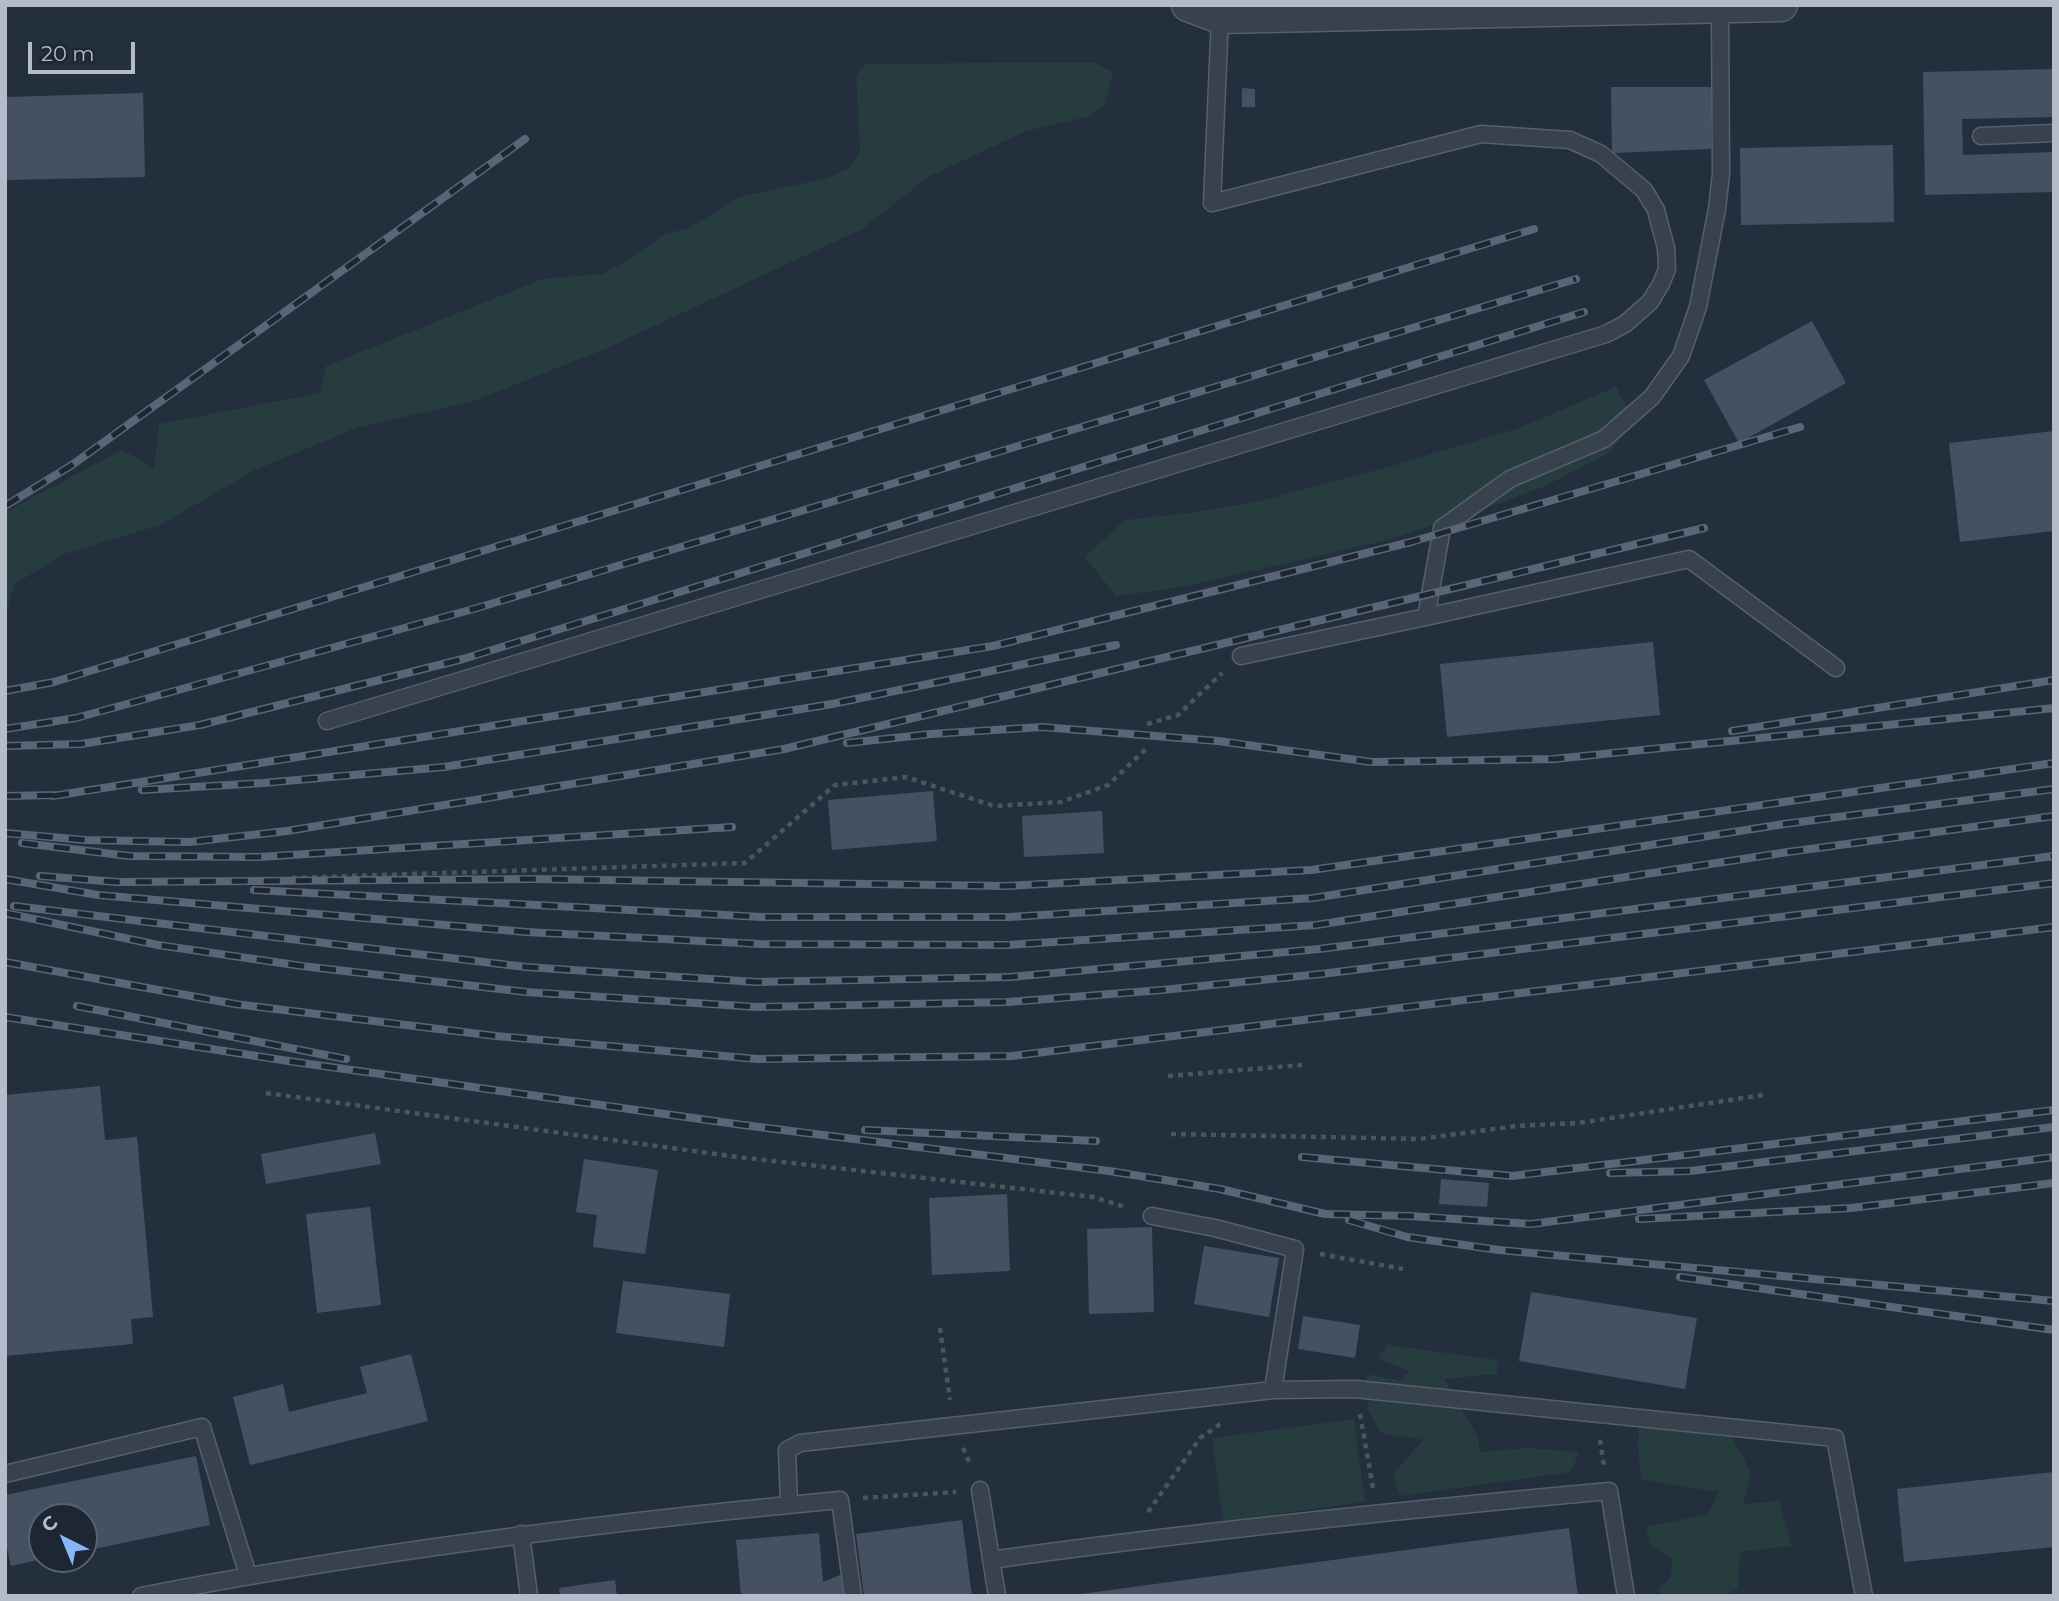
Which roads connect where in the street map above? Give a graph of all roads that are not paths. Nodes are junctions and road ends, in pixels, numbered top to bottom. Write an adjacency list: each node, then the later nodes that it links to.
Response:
1 (1188, 5): 4 (street)
2 (1781, 5): 3 (street)
3 (1720, 6): 4 (street); 7 (lane)
4 (1220, 17): 10 (lane)
5 (2054, 133): 6 (lane)
6 (1981, 136)
7 (1426, 617): 8 (lane); 9 (lane)
8 (1241, 656)
9 (1836, 668)
10 (327, 721)
11 (1152, 1216): 12 (lane)
12 (1273, 1390): 15 (lane); 24 (lane)
13 (5, 1475): 18 (lane)
14 (980, 1490): 17 (lane)
15 (789, 1504): 16 (lane); 21 (lane)
16 (521, 1534): 18 (lane); 20 (lane)
17 (991, 1560): 22 (lane); 23 (lane)
18 (248, 1575): 19 (lane)
19 (141, 1596)
20 (529, 1596)
21 (853, 1596)
22 (997, 1596)
23 (1626, 1596)
24 (1864, 1596)

